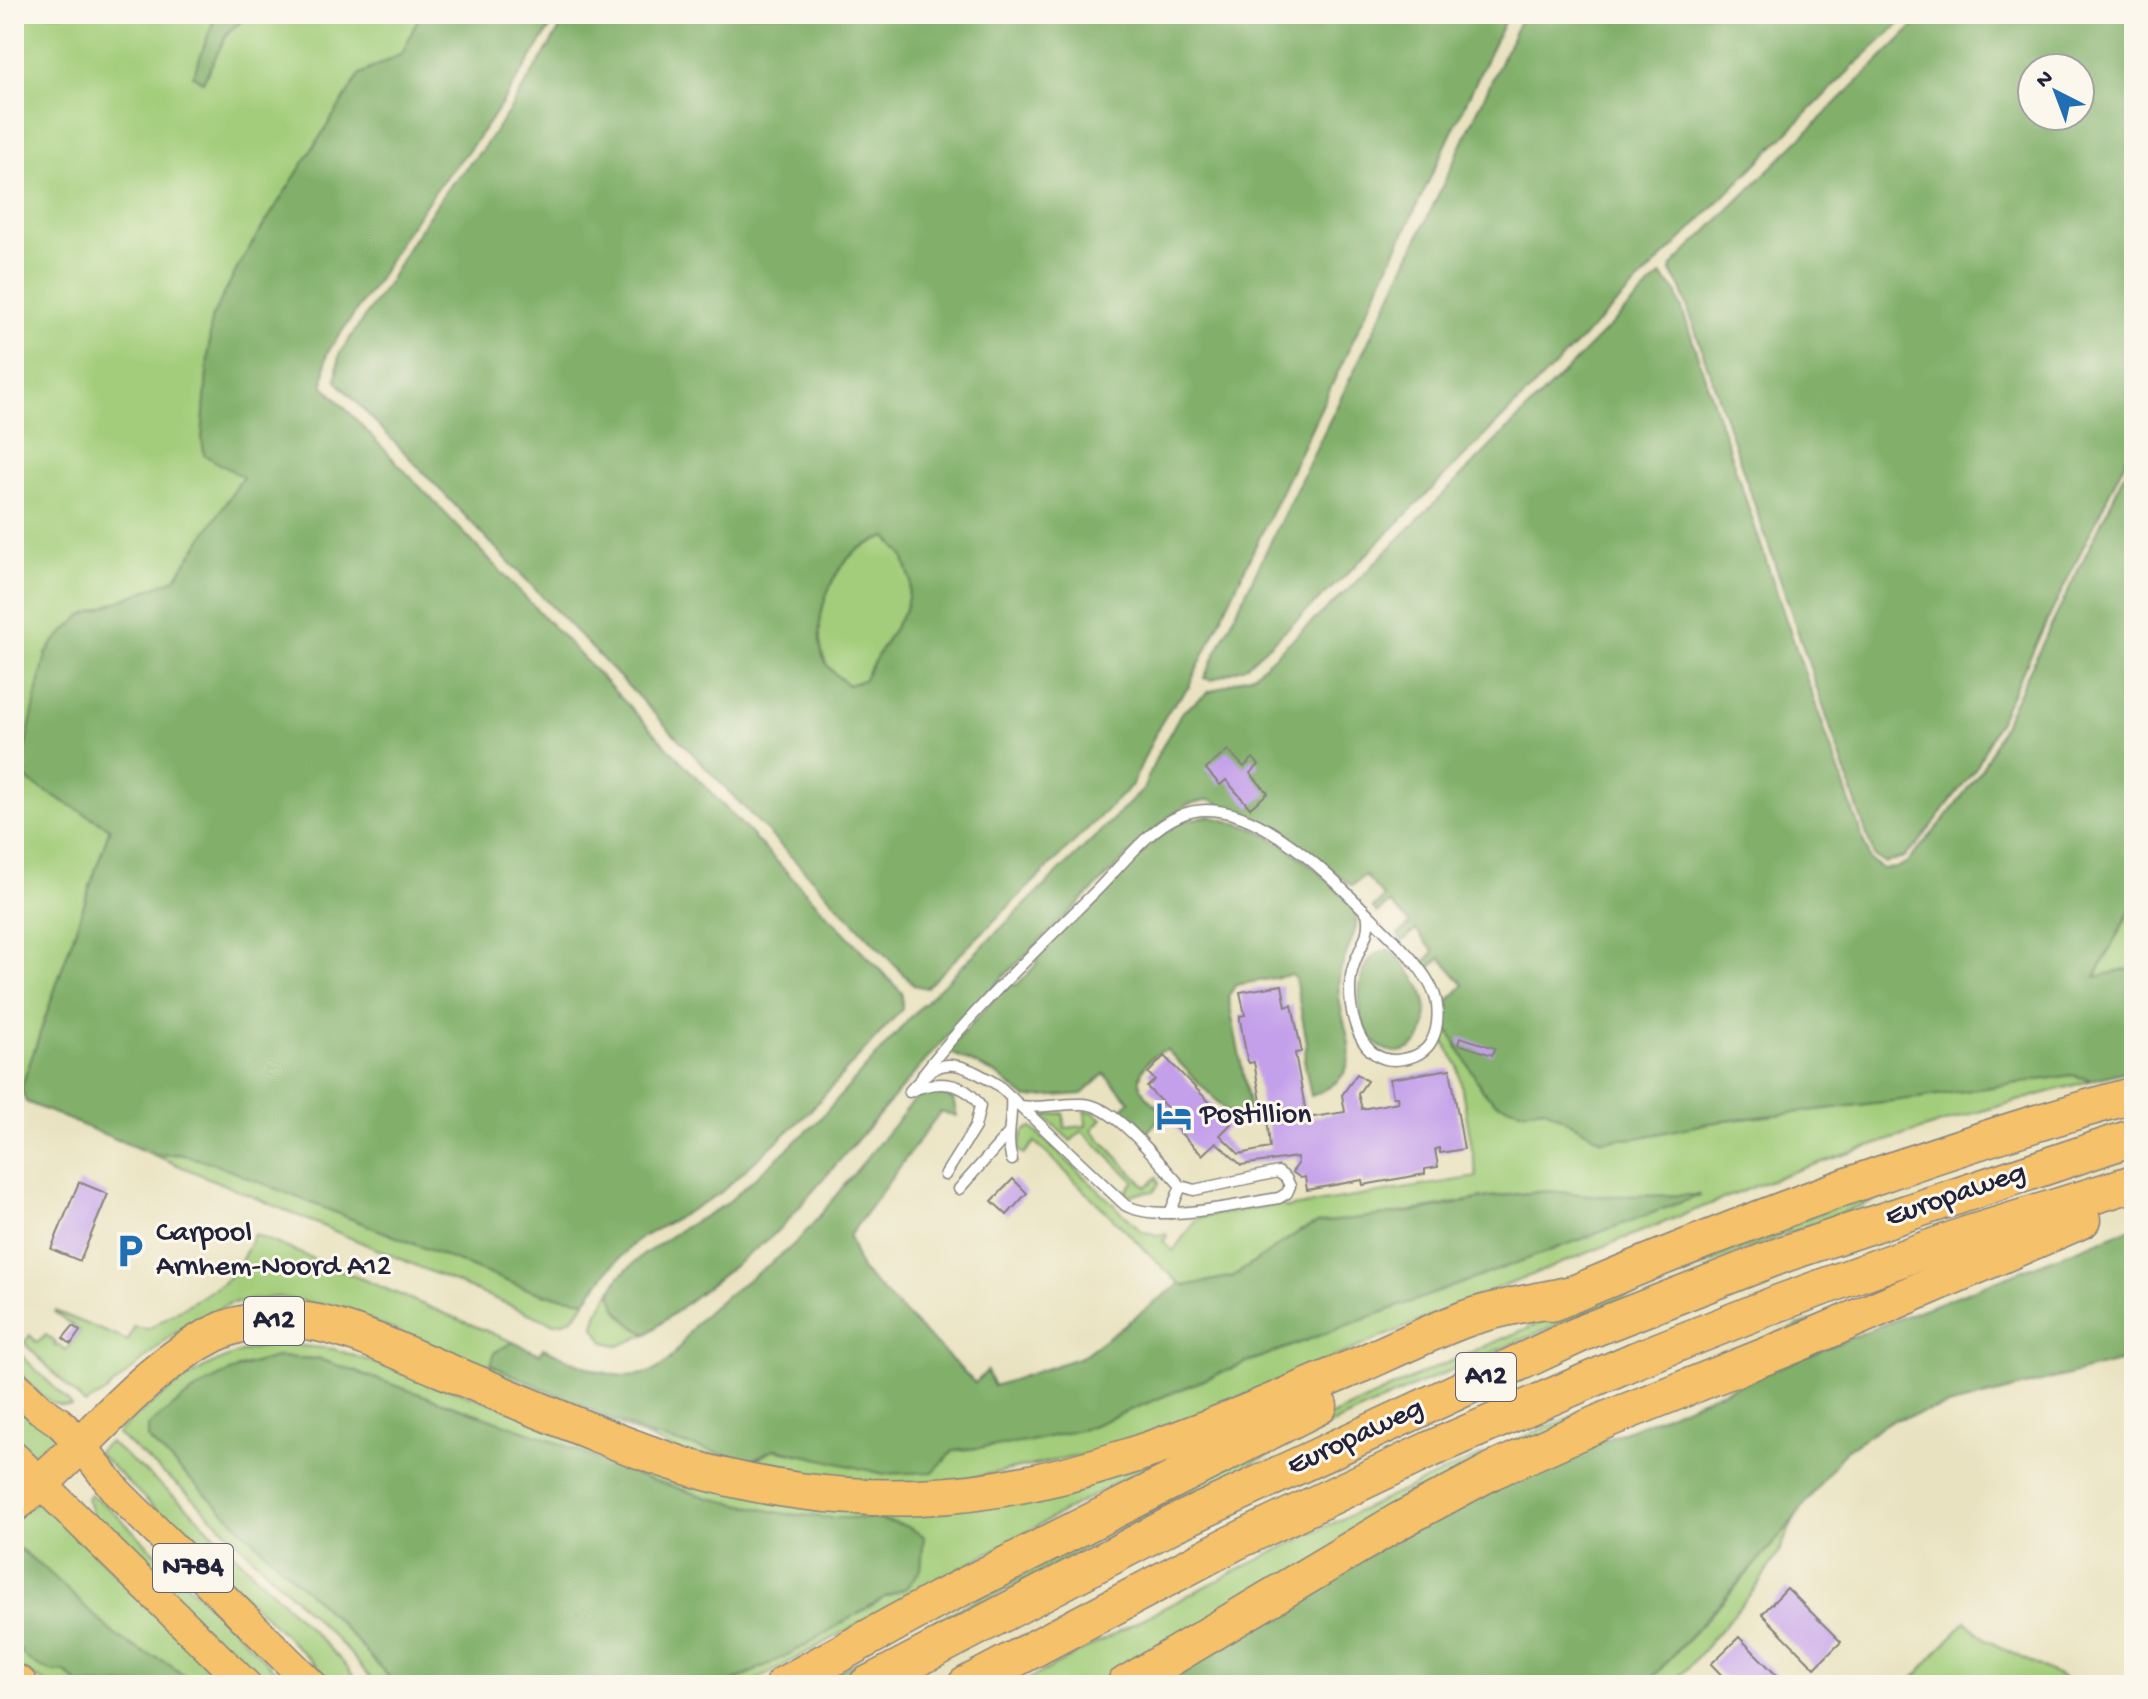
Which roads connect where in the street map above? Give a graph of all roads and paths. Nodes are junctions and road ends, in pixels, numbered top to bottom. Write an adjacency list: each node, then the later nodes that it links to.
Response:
1 (1367, 913): 1 (lane); 2 (lane)
2 (923, 1074): 4 (lane); 9 (lane)
3 (2134, 1095): 15 (highway, A12)
4 (1011, 1097): 5 (lane); 6 (lane)
5 (1021, 1106): 11 (lane); 14 (lane)
6 (1008, 1134): 8 (lane); 12 (lane)
7 (2134, 1137): 25 (highway, Europaweg / A12)
8 (1012, 1160)
9 (945, 1175)
10 (2134, 1183): 26 (highway, Europaweg / A12)
11 (1181, 1186): 14 (lane); 14 (lane)
12 (959, 1189)
13 (2134, 1198): 27 (highway)
14 (1170, 1213)
15 (1572, 1294): 17 (highway, A12); 24 (highway, A12)
16 (14, 1384): 17 (main road, N784)
17 (81, 1445): 19 (highway); 23 (main road, N784)
18 (14, 1457): 19 (main road, N784)
19 (28, 1494): 22 (main road, N784)
20 (14, 1682): 21 (highway)
21 (19, 1685)
22 (246, 1685)
23 (312, 1685)
24 (783, 1685)
25 (867, 1685)
26 (966, 1685)
27 (1125, 1685)

